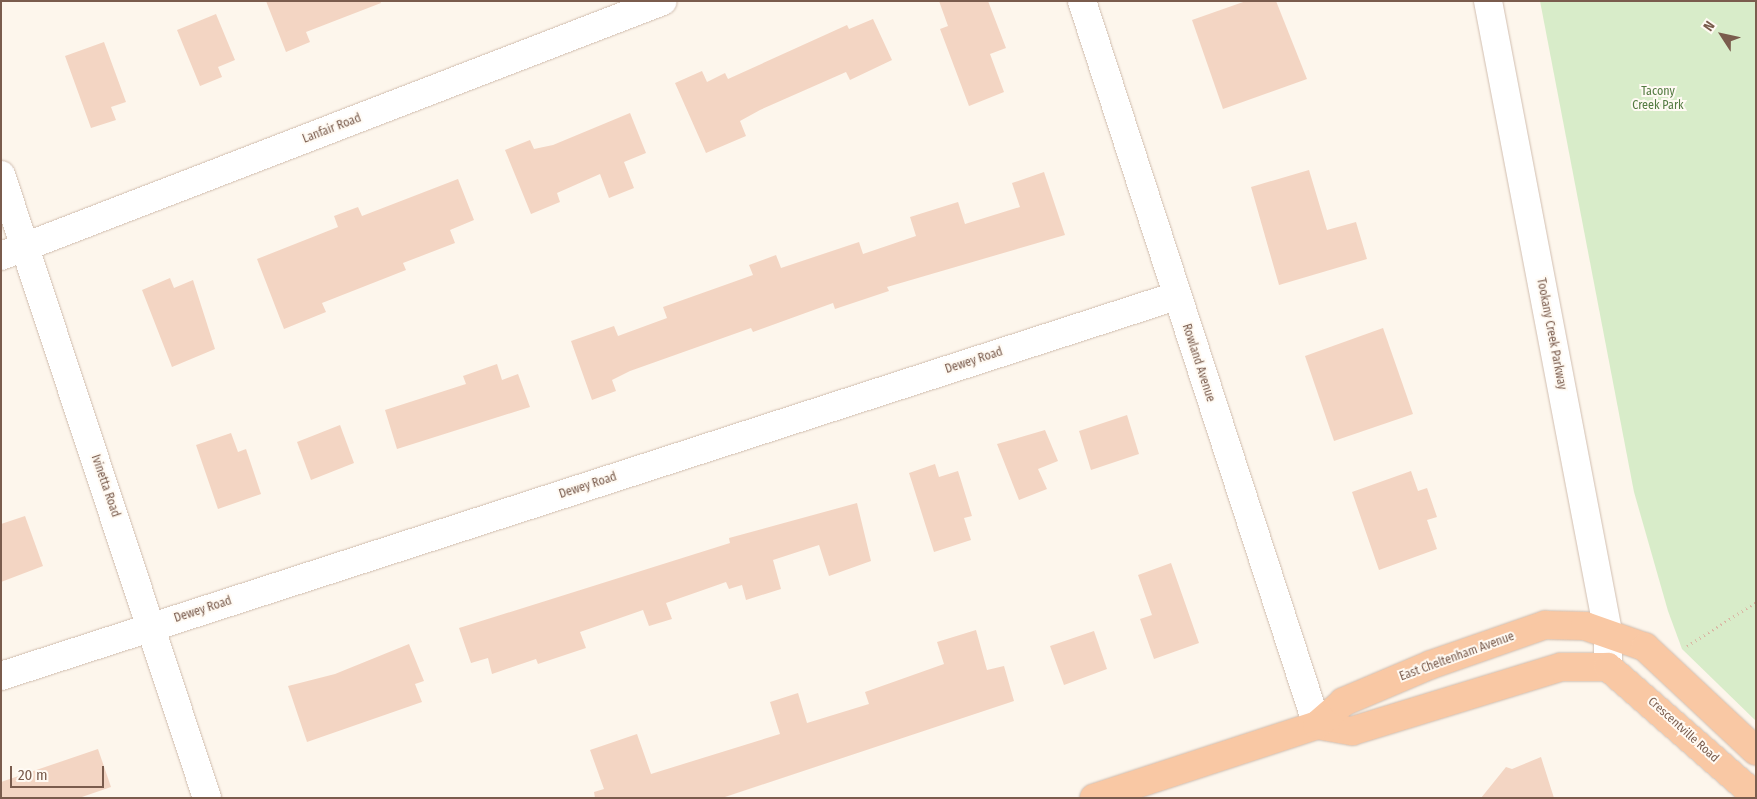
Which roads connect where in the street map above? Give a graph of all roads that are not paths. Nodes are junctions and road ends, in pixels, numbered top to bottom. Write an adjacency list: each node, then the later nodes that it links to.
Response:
1 (663, 1): 5 (street, Lanfair Road)
2 (1082, 1): 6 (street, Rowland Avenue)
3 (1488, 1): 8 (street, Tookany Creek Parkway)
4 (1, 175): 5 (street, Ivinetta Road)
5 (13, 252): 7 (street, Ivinetta Road)
6 (1176, 296): 7 (street, Dewey Road); 11 (street, Rowland Avenue)
7 (153, 626): 10 (street, Dewey Road); 14 (street, Ivinetta Road)
8 (1608, 632): 9 (street, Tookany Creek Parkway); 11 (highway, East Cheltenham Avenue); 12 (highway)
9 (1608, 667): 11 (highway, East Cheltenham Avenue); 13 (highway, Crescentville Road)
10 (1, 676)
11 (1317, 725): 15 (highway, East Cheltenham Avenue)
12 (1756, 751)
13 (1756, 796)
14 (206, 798)
15 (1094, 798)

